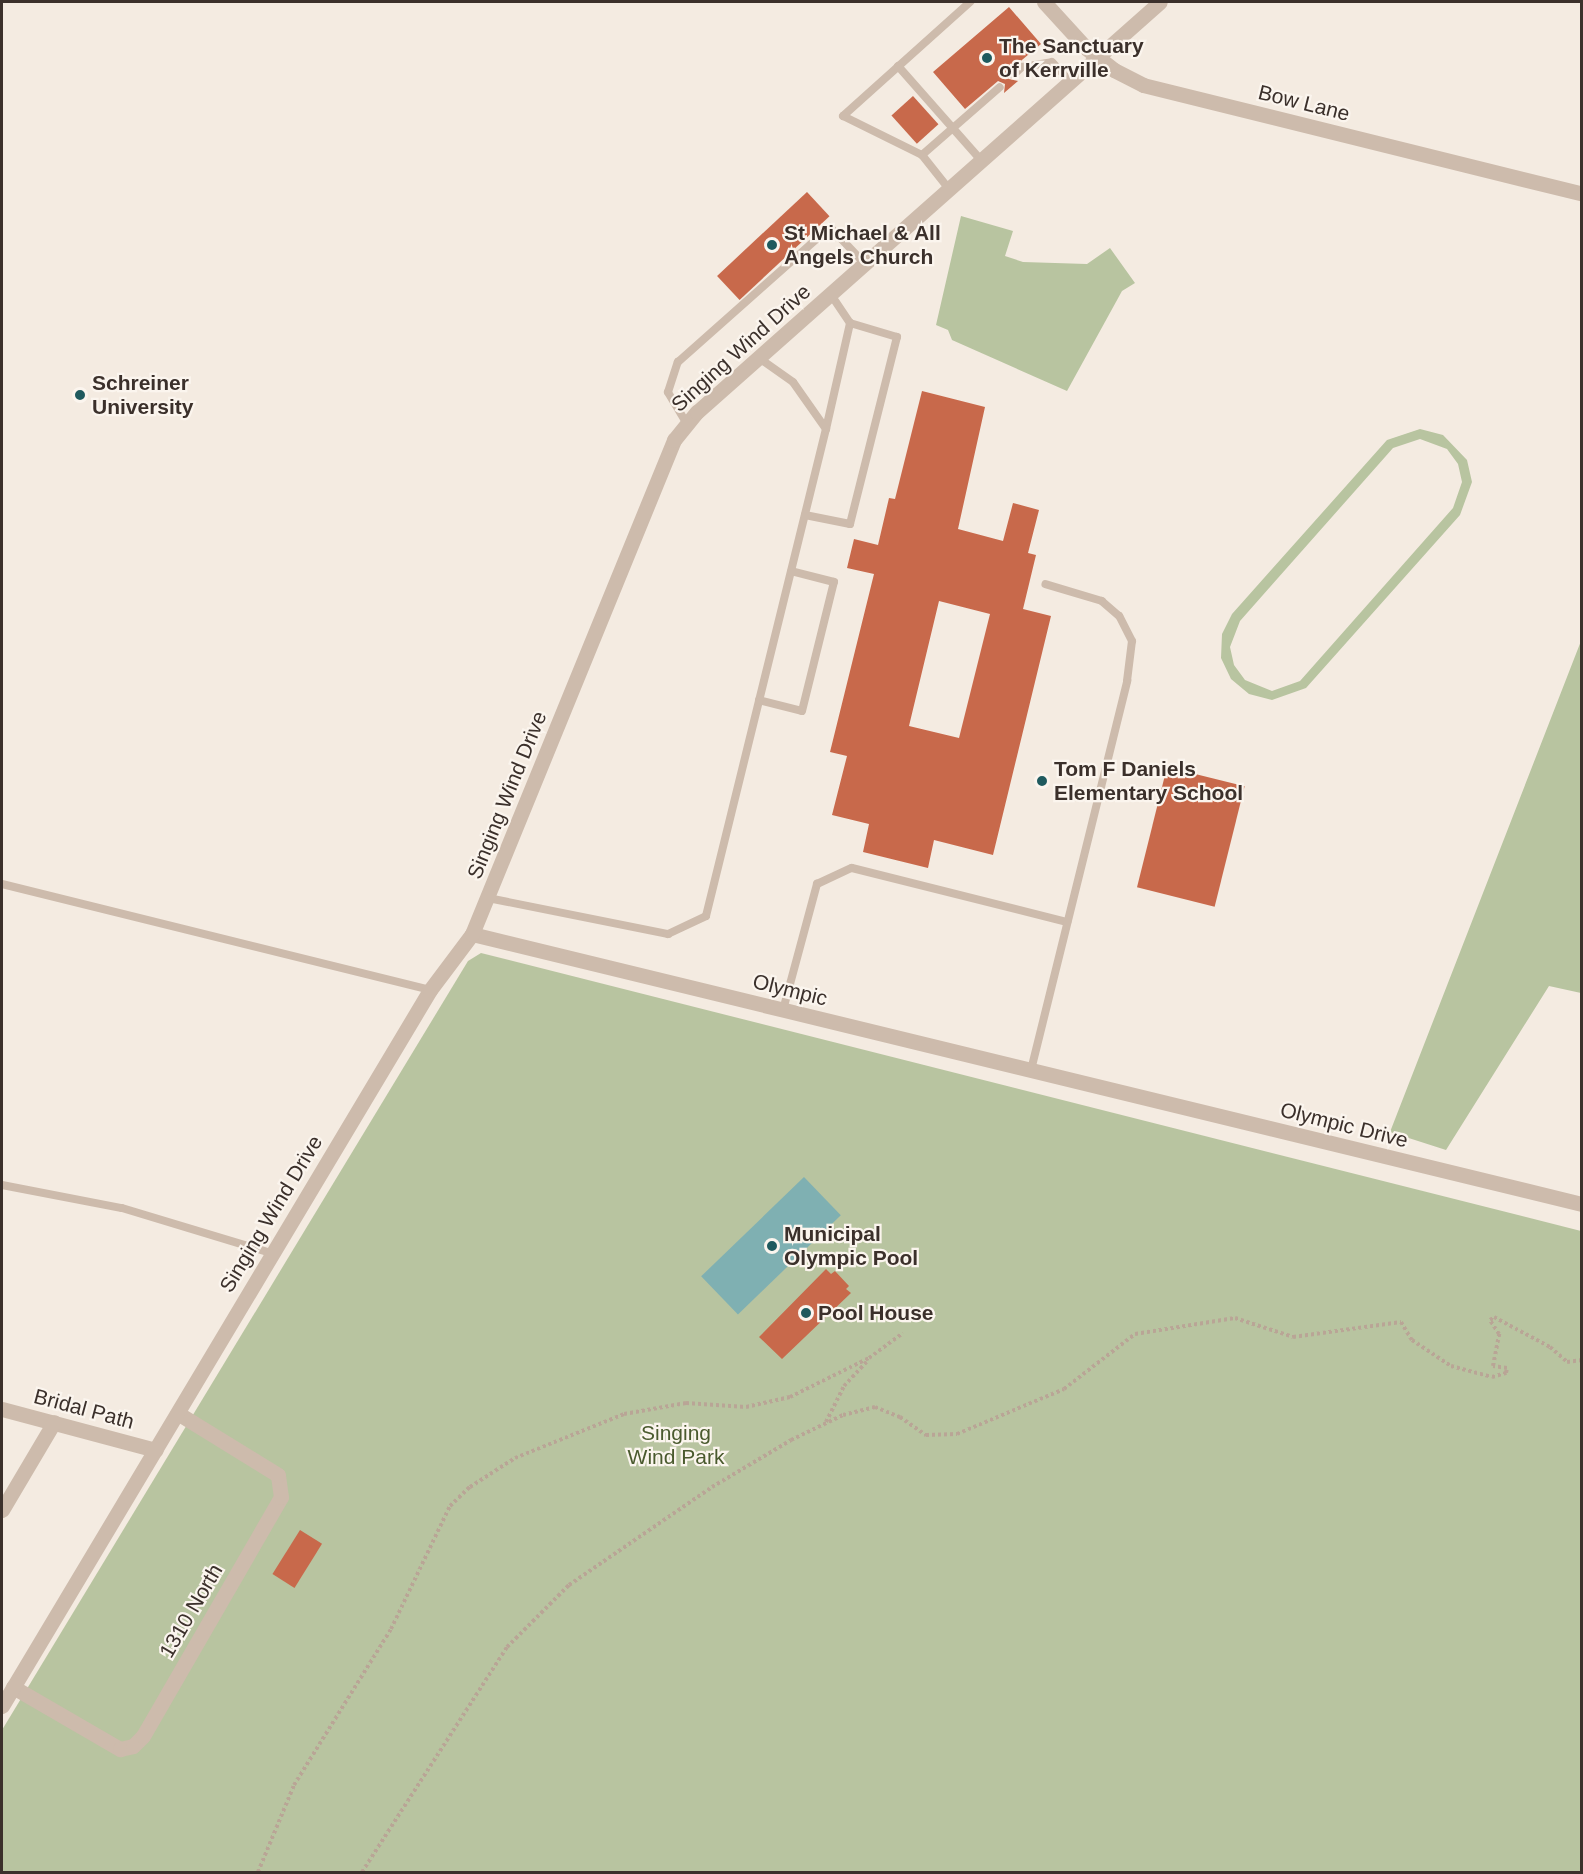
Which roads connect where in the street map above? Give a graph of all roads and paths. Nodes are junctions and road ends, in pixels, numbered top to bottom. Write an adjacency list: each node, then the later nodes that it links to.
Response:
1 (970, 2): 5 (lane)
2 (1044, 2): 4 (street, Bow Lane)
3 (1160, 2): 4 (street, Singing Wind Drive)
4 (1098, 57): 7 (street, Singing Wind Drive); 13 (street, Bow Lane)
5 (898, 66): 9 (lane); 10 (lane)
6 (1013, 75): 7 (lane)
7 (1070, 81): 11 (street, Singing Wind Drive)
8 (1000, 87): 9 (lane)
9 (953, 128): 10 (lane); 11 (lane)
10 (922, 155): 12 (lane)
11 (981, 160): 12 (street, Singing Wind Drive)
12 (949, 189): 14 (street, Singing Wind Drive)
13 (1581, 194)
14 (865, 264): 15 (street, Singing Wind Drive); 18 (lane)
15 (831, 294): 16 (lane); 17 (street, Singing Wind Drive)
16 (850, 323): 19 (lane); 20 (lane)
17 (759, 358): 18 (street, Singing Wind Drive); 19 (lane)
18 (687, 424): 25 (street, Singing Wind Drive)
19 (826, 429): 20 (lane)
20 (805, 515): 21 (lane)
21 (791, 571): 23 (lane); 23 (lane)
22 (1045, 584): 26 (lane)
23 (759, 700): 25 (lane)
24 (2, 884): 28 (lane)
25 (488, 898): 27 (street, Singing Wind Drive)
26 (1067, 922): 29 (lane); 30 (lane)
27 (472, 934): 28 (street, Singing Wind Drive); 29 (street, Olympic)
28 (430, 990): 34 (street, Singing Wind Drive)
29 (783, 1010): 30 (street, Olympic)
30 (1030, 1070): 31 (street, Olympic)
31 (1098, 1086): 33 (street, Olympic Drive)
32 (2, 1185): 34 (lane)
33 (1581, 1204)
34 (271, 1253): 39 (street, Singing Wind Drive)
35 (903, 1333): 36 (path)
36 (869, 1358): 41 (path); 46 (path)
37 (1581, 1360): 41 (path)
38 (2, 1409): 40 (street, Bridal Path)
39 (179, 1414): 42 (street, Singing Wind Drive); 44 (street, 1310 North)
40 (54, 1422): 42 (street, Bridal Path); 43 (street)
41 (826, 1423): 47 (path)
42 (156, 1450): 44 (street, Singing Wind Drive)
43 (2, 1510)
44 (13, 1687): 45 (street, Singing Wind Drive)
45 (2, 1706)
46 (258, 1872)
47 (362, 1872)

